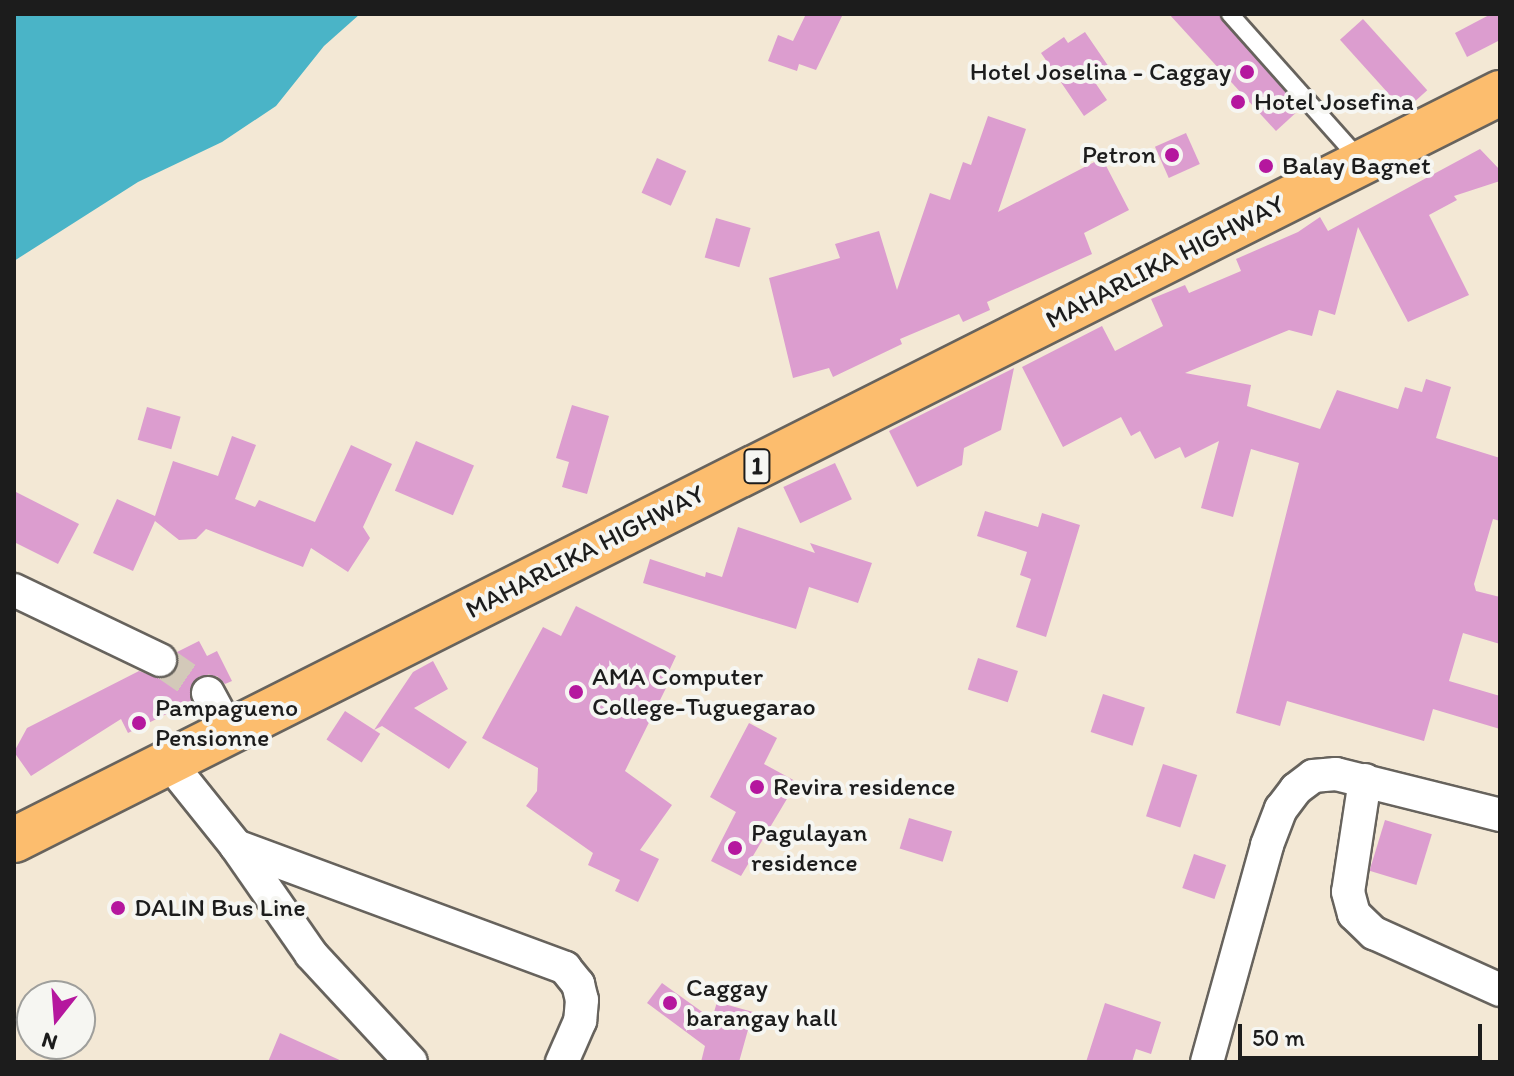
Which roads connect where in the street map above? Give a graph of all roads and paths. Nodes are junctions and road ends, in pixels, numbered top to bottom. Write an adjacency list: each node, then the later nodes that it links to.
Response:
1 (1230, 14): 3 (lane)
2 (1500, 93): 3 (main road, MAHARLIKA HIGHWAY / 1)
3 (1362, 164): 6 (main road, MAHARLIKA HIGHWAY / 1)
4 (14, 590): 5 (street)
5 (160, 660)
6 (168, 761): 9 (main road, MAHARLIKA HIGHWAY / 1); 10 (street)
7 (1365, 780): 8 (street); 11 (street); 14 (street)
8 (1500, 815)
9 (14, 840)
10 (236, 846): 12 (street); 13 (street)
11 (1500, 990)
12 (411, 1062)
13 (562, 1062)
14 (1207, 1062)

